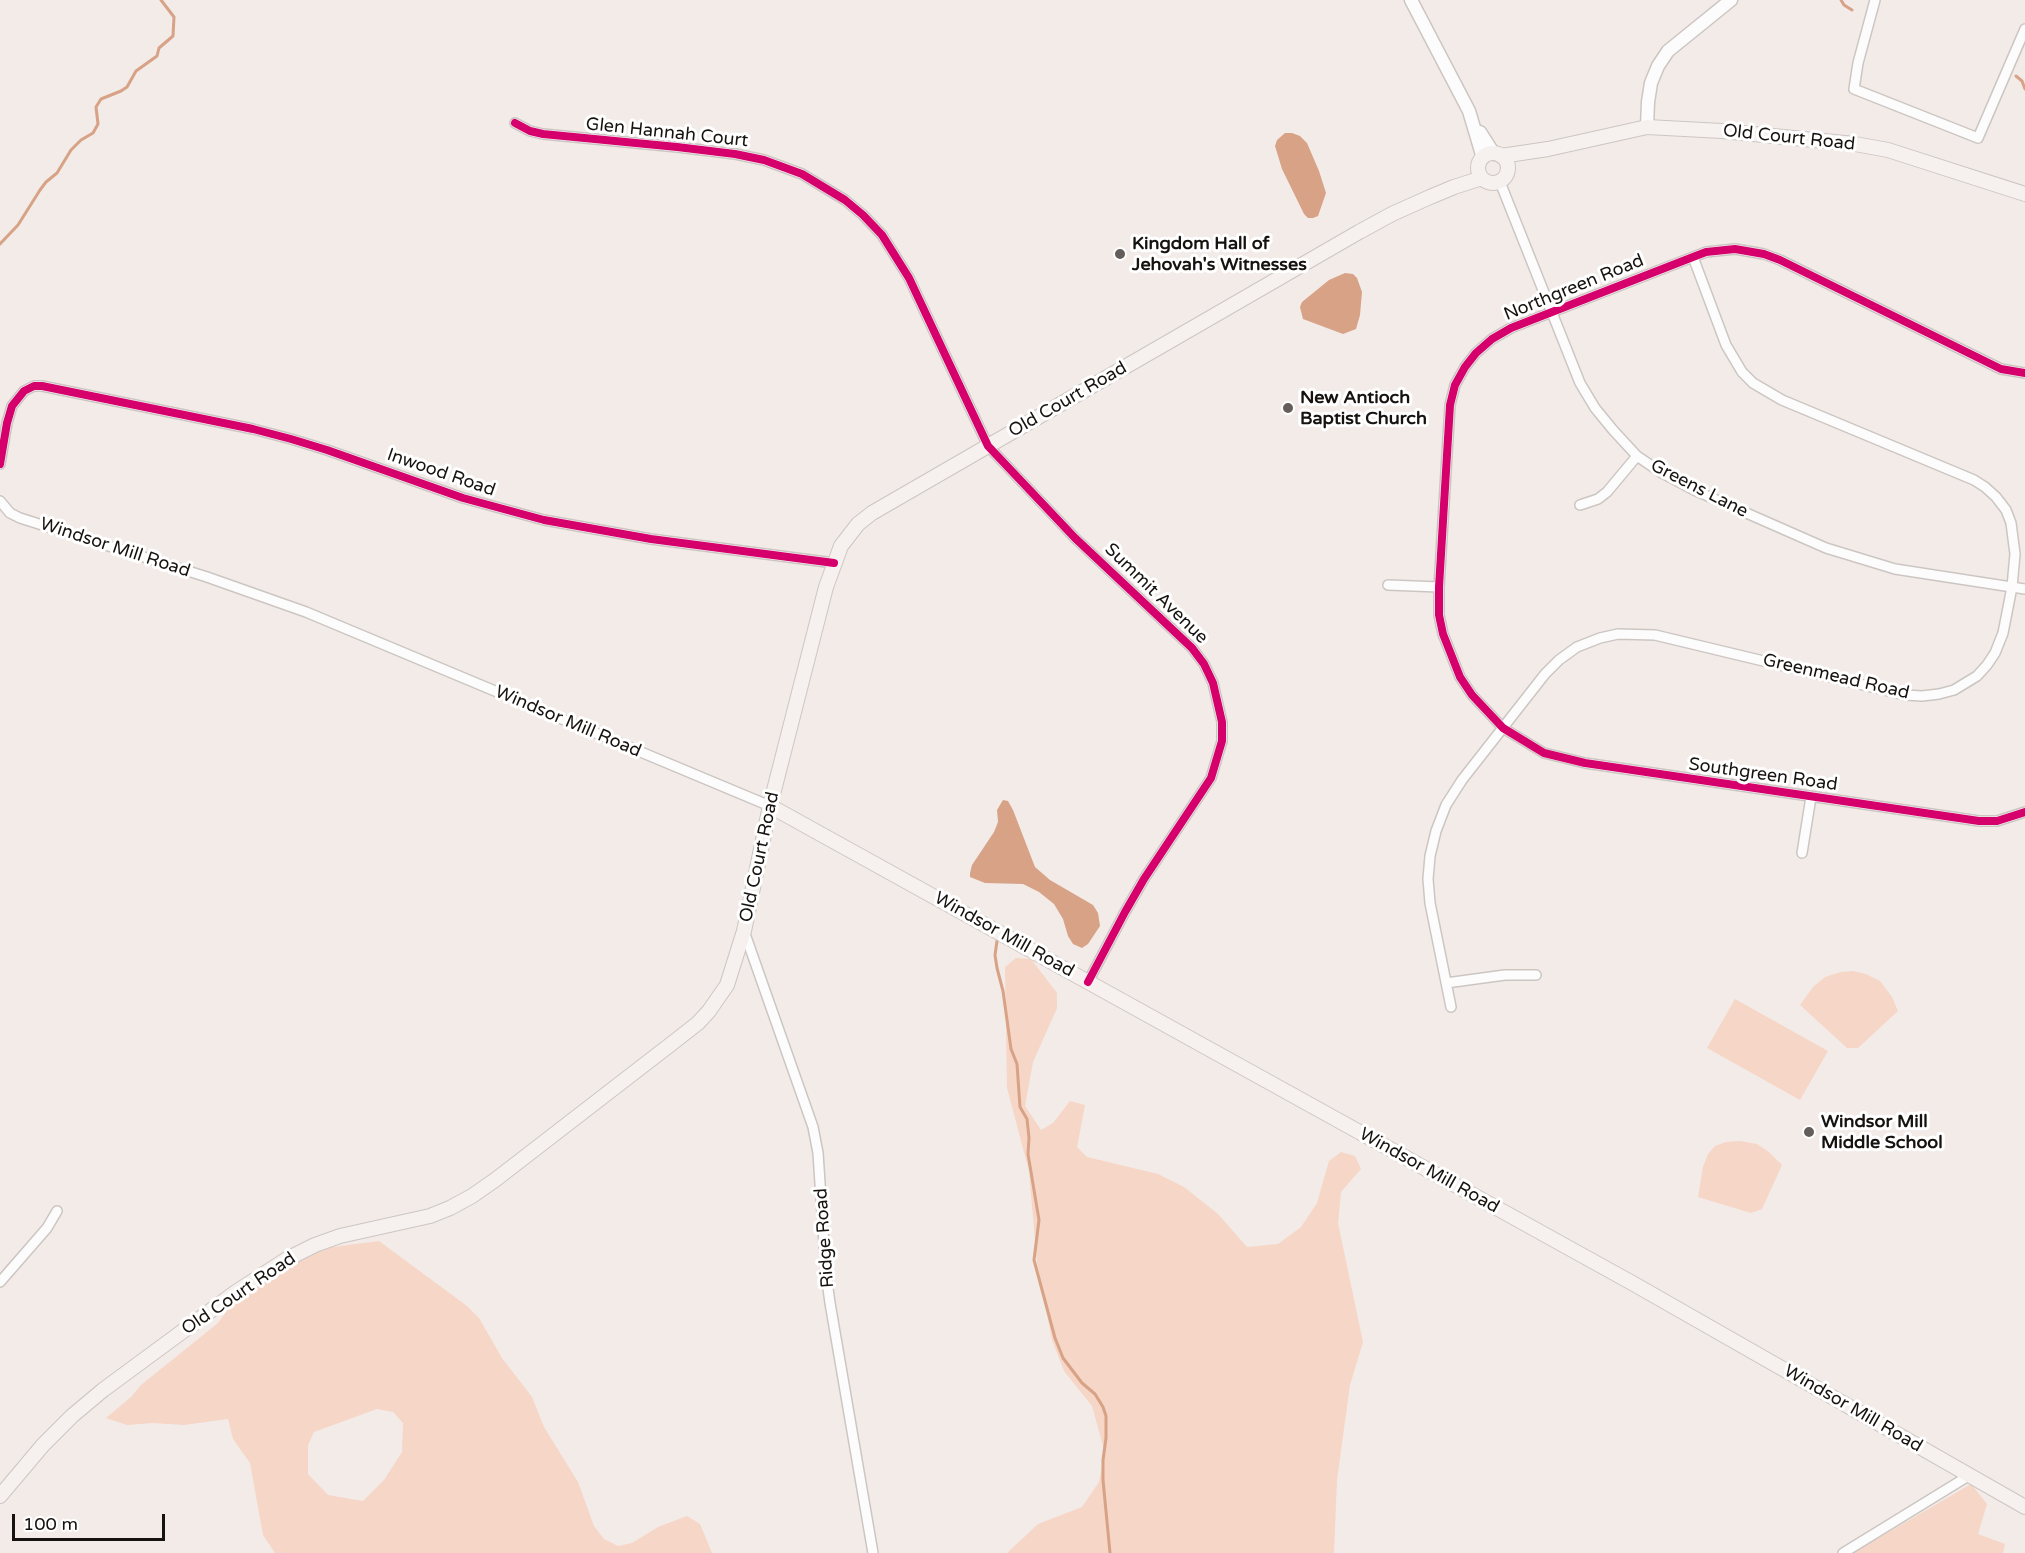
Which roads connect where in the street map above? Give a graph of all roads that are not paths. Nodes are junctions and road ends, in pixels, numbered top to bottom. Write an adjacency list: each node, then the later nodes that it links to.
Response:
1 (1411, 0): 7 (street)
2 (1731, 0): 6 (street)
3 (1875, 0): 4 (street)
4 (2025, 29)
5 (515, 123): 13 (street, Glen Hannah Court)
6 (1647, 127): 7 (main road, Old Court Road); 9 (main road, Old Court Road)
7 (1491, 163): 8 (main road); 13 (main road, Old Court Road)
8 (1500, 182): 11 (street, Greens Lane)
9 (2025, 194)
10 (1693, 257): 11 (street, Northgreen Road); 12 (street, Northgreen Road); 21 (street, Greenmead Road)
11 (1552, 312): 14 (street, Greens Lane); 20 (street, Northgreen Road)
12 (2025, 373)
13 (988, 446): 18 (main road, Old Court Road); 30 (street, Summit Avenue)
14 (1637, 456): 17 (street); 21 (street, Greens Lane)
15 (0, 464): 18 (street, Inwood Road)
16 (0, 501): 25 (street, Windsor Mill Road)
17 (1580, 505)
18 (834, 563): 25 (main road, Old Court Road)
19 (1388, 585): 20 (street)
20 (1440, 587): 23 (street, Northgreen Road)
21 (2012, 587): 22 (street, Greens Lane); 23 (street, Greenmead Road)
22 (2025, 589)
23 (1503, 728): 24 (street, Southgreen Road); 31 (street, Greenmead Road)
24 (1811, 797): 26 (street, Southgreen Road); 27 (street)
25 (770, 807): 28 (main road, Old Court Road); 30 (main road, Windsor Mill Road)
26 (2025, 812)
27 (1802, 853)
28 (744, 931): 36 (main road, Old Court Road); 38 (street, Ridge Road)
29 (1536, 975): 31 (street)
30 (1088, 981): 35 (main road, Windsor Mill Road)
31 (1446, 983): 32 (street, Greenmead Road)
32 (1450, 1008)
33 (57, 1211): 34 (street)
34 (0, 1282)
35 (1970, 1475): 37 (main road, Windsor Mill Road); 39 (street)
36 (0, 1496)
37 (2025, 1507)
38 (873, 1553)
39 (1843, 1553)

